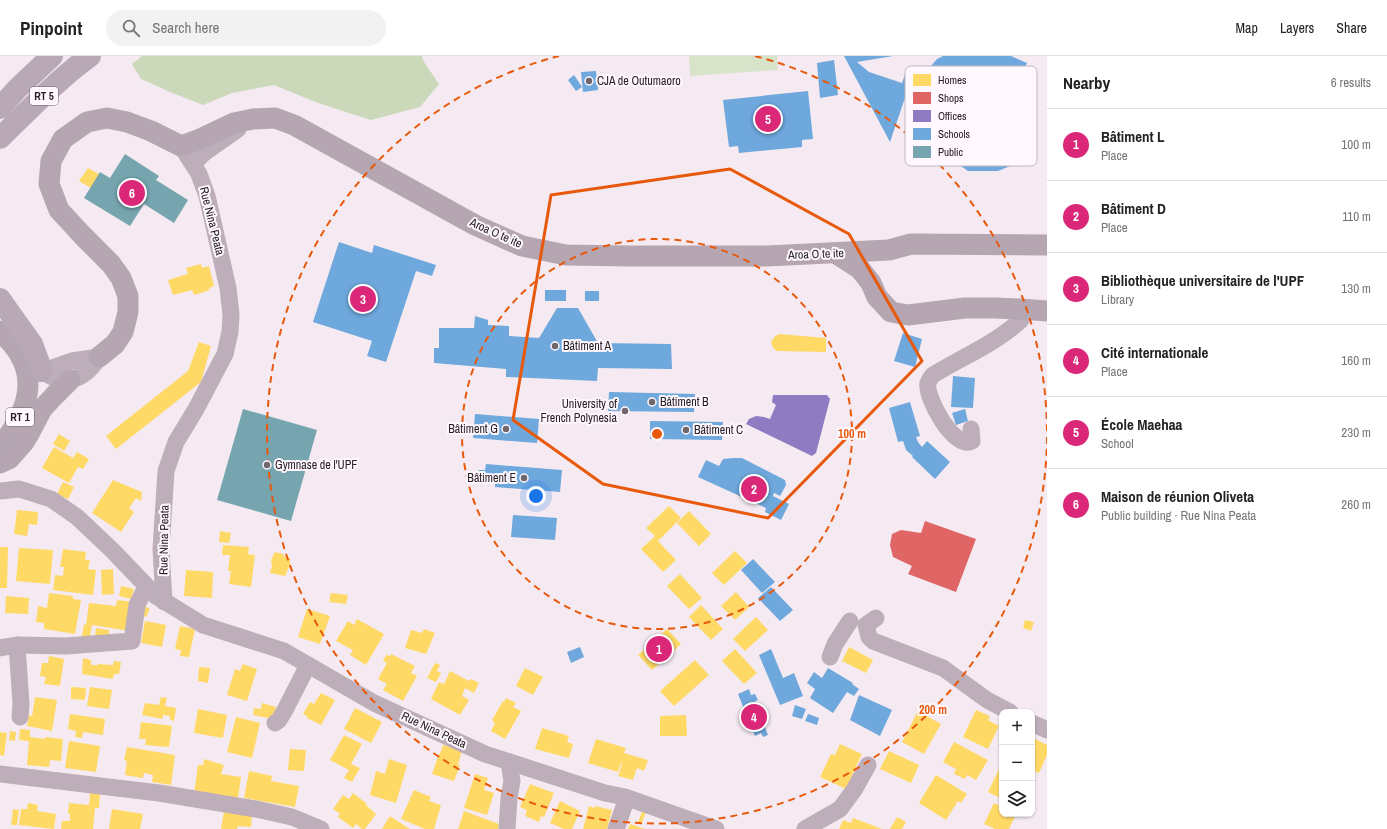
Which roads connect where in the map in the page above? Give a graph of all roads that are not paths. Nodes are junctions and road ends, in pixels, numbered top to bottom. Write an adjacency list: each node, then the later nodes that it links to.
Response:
1 (52, 56): 3 (highway, RT 5)
2 (90, 56): 5 (highway, RT 5)
3 (0, 108)
4 (253, 119): 6 (main road, Aroa O te ite); 7 (street); 10 (main road, Aroa O te ite)
5 (0, 138)
6 (181, 146): 7 (street, Rue Nina Peata); 16 (main road, Rue Nina Peata)
7 (193, 164): 24 (street, Rue Nina Peata)
8 (1047, 245): 9 (main road, Aroa O te ite)
9 (889, 250): 10 (main road, Aroa O te ite); 11 (main road)
10 (836, 253): 11 (main road)
11 (871, 283): 13 (main road)
12 (0, 299): 17 (highway)
13 (1021, 309): 14 (main road); 20 (street)
14 (1047, 311)
15 (6, 337): 17 (main road, RT 1)
16 (99, 357): 17 (street); 18 (street)
17 (35, 377): 18 (street); 19 (main road); 21 (main road, RT 1)
18 (70, 380): 19 (main road)
19 (42, 409): 22 (main road)
20 (971, 429)
21 (0, 447)
22 (0, 463)
23 (0, 490): 25 (street)
24 (161, 551): 25 (street, Rue Nina Peata); 25 (street)
25 (151, 591): 28 (street); 30 (street, Rue Nina Peata)
26 (876, 618): 31 (street)
27 (850, 621): 29 (street)
28 (8, 647): 32 (street)
29 (830, 657)
30 (308, 665): 33 (street); 36 (street, Rue Nina Peata)
31 (1004, 709)
32 (20, 717)
33 (275, 724)
34 (1035, 724): 35 (street)
35 (1047, 730)
36 (509, 762): 39 (street, Rue Nina Peata); 41 (street)
37 (868, 765): 44 (street)
38 (0, 774): 40 (street)
39 (627, 798): 42 (street); 43 (street, Rue Nina Peata)
40 (321, 829)
41 (507, 829)
42 (616, 829)
43 (716, 829)
44 (804, 829)

